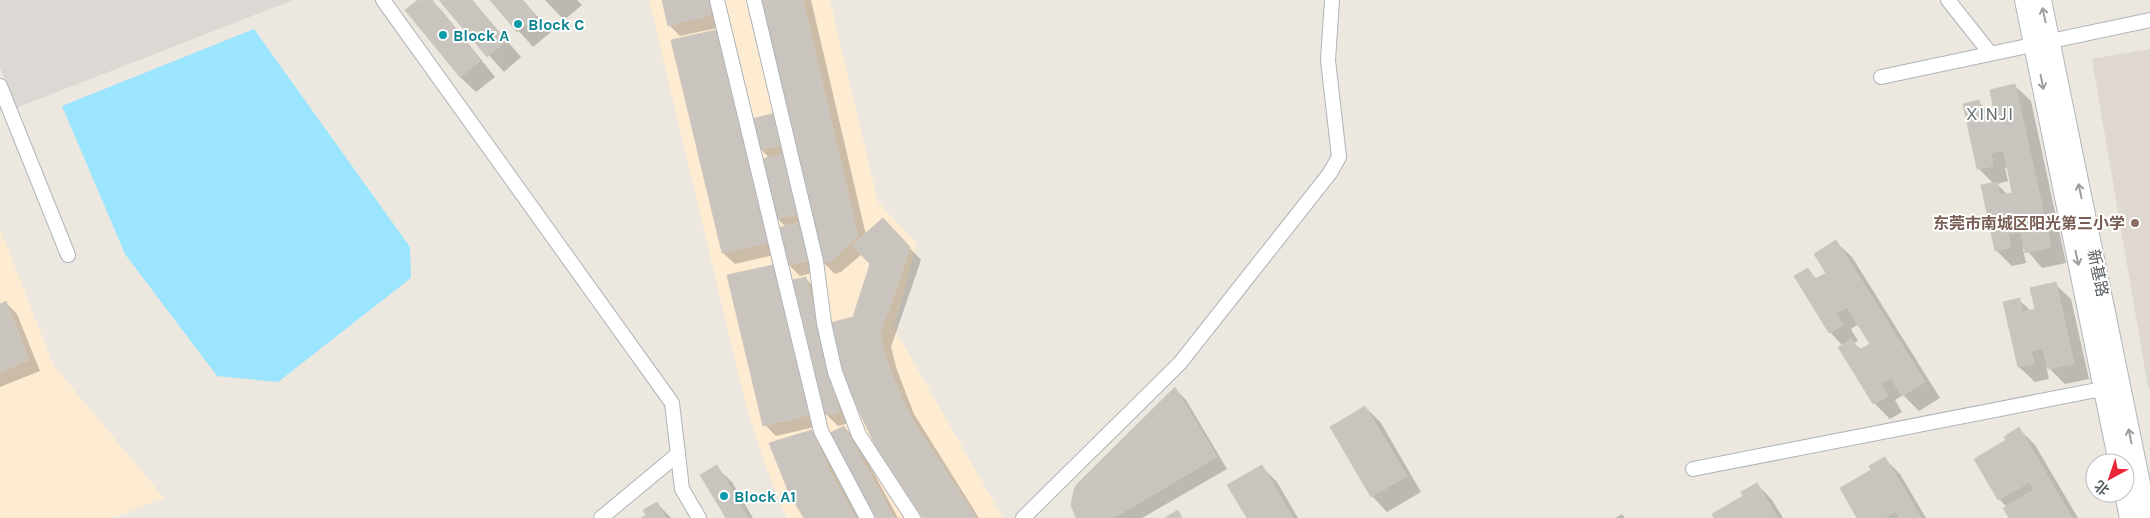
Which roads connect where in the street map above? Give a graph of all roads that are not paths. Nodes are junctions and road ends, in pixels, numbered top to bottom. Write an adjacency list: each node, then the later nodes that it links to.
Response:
1 (383, 0): 16 (street)
2 (716, 0): 21 (street)
3 (754, 0): 22 (street)
4 (1332, 0): 23 (street)
5 (1948, 0): 10 (street)
6 (2025, 0): 9 (street, 新基路)
7 (2041, 0): 9 (street, 新基路, one-way to 7)
8 (2150, 20): 9 (street)
9 (2041, 42): 10 (street); 14 (street, 新基路)
10 (1990, 53): 11 (street)
11 (1881, 77)
12 (0, 86): 13 (street)
13 (68, 255)
14 (2112, 388): 15 (street, 新基路); 17 (street); 25 (street, 新基路, one-way to 14)
15 (2117, 453)
16 (678, 454): 19 (street); 20 (street)
17 (1693, 468)
18 (2126, 503): 24 (street)
19 (601, 518)
20 (699, 518)
21 (867, 518)
22 (913, 518)
23 (1023, 518)
24 (2130, 518)
25 (2147, 518)

